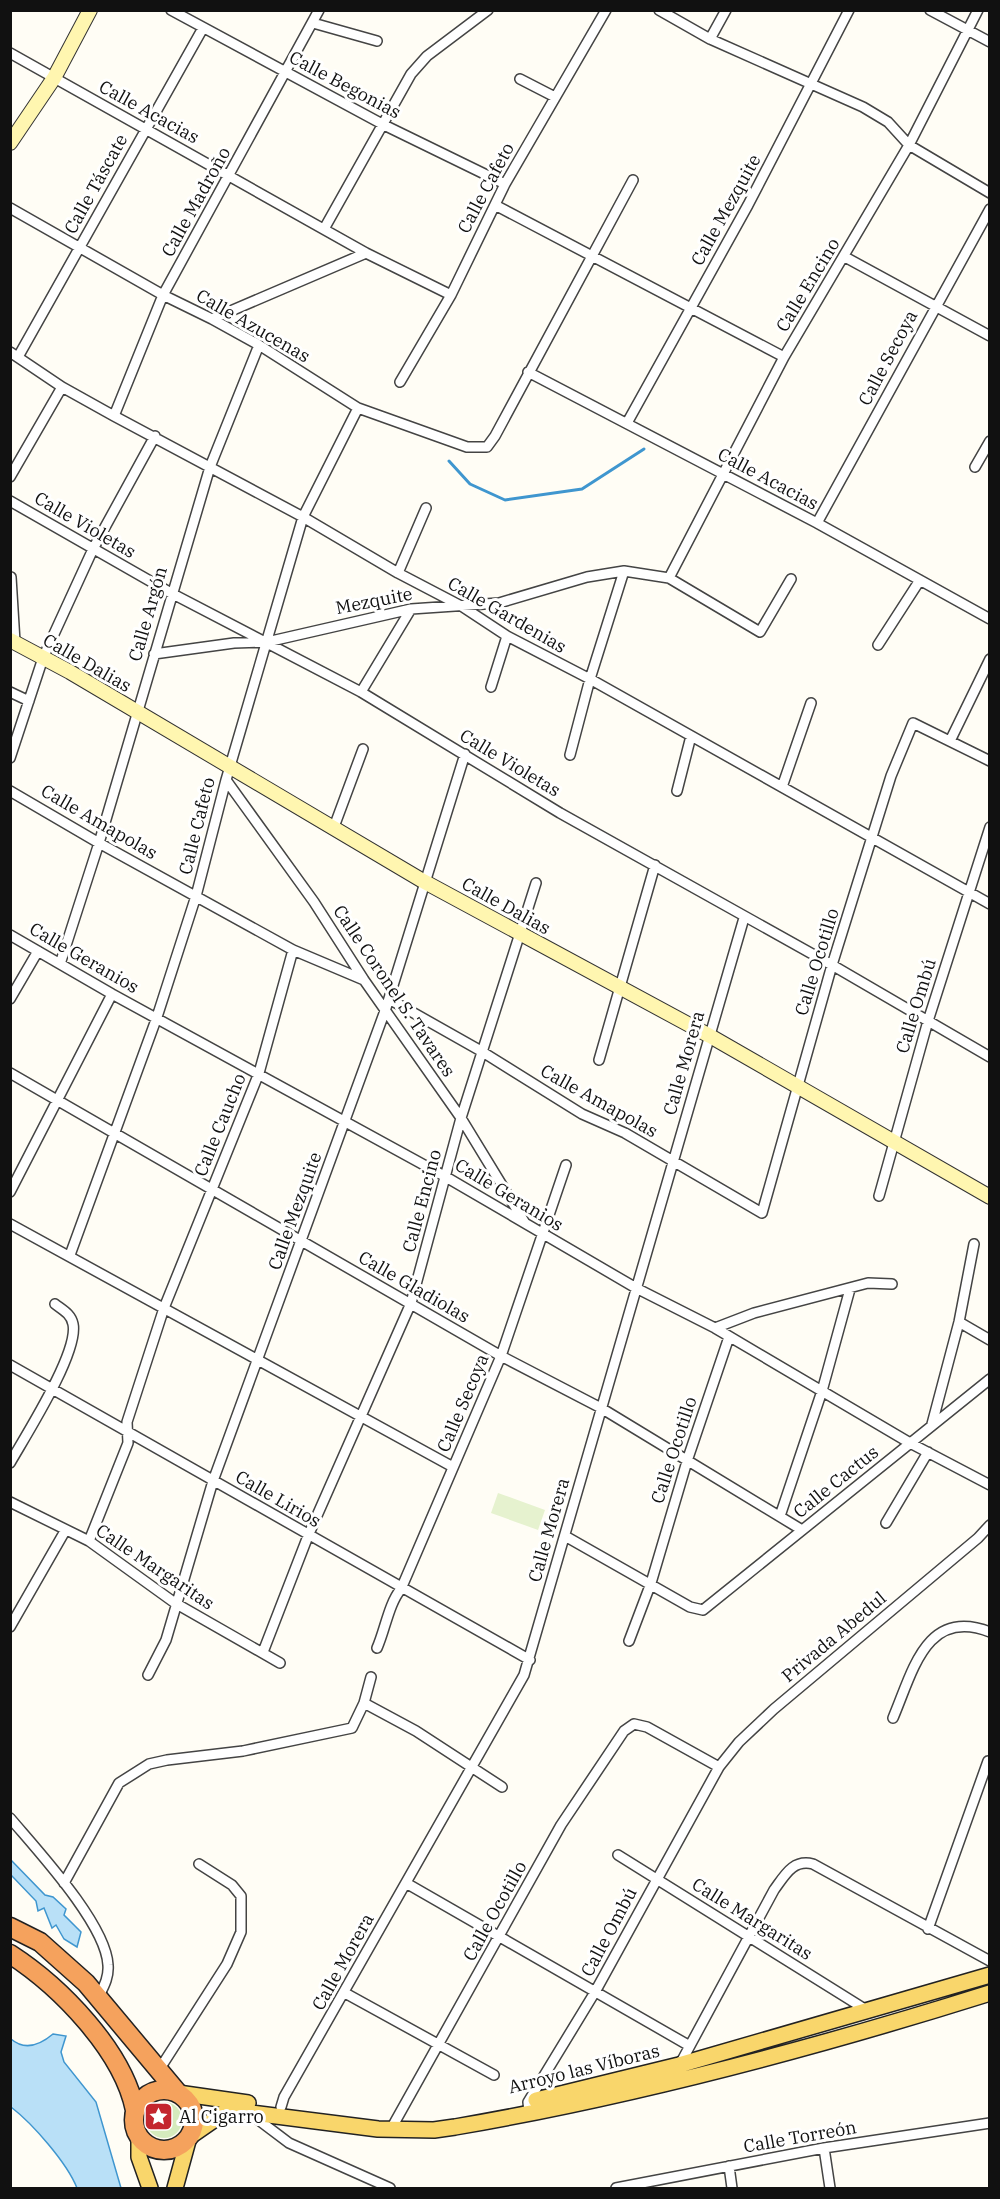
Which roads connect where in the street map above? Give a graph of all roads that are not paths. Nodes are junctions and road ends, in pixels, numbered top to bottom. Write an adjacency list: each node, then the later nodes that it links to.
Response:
1 (90, 10): 19 (street)
2 (171, 10): 12 (street, Calle Begonias)
3 (319, 10): 11 (street, Calle Madroño)
4 (488, 10): 23 (street)
5 (606, 10): 22 (street, Calle Cafeto)
6 (659, 10): 14 (street)
7 (726, 10): 14 (street)
8 (849, 10): 21 (street, Calle Mezquite)
9 (930, 10): 13 (street)
10 (978, 10): 13 (street, Calle Encino)
11 (313, 23): 15 (street); 18 (street, Calle Madroño)
12 (203, 28): 18 (street, Calle Begonias); 24 (street, Calle Táscate)
13 (967, 30): 16 (street); 26 (street, Calle Encino)
14 (710, 39): 21 (street)
15 (377, 41)
16 (990, 42)
17 (10, 53): 19 (street, Calle Acacias)
18 (287, 72): 23 (street, Calle Begonias); 27 (street, Calle Madroño)
19 (54, 78): 24 (street, Calle Acacias); 25 (street)
20 (520, 79): 22 (street)
21 (811, 84): 26 (street); 42 (street, Calle Mezquite)
22 (555, 97): 29 (street, Calle Cafeto)
23 (384, 125): 29 (street, Calle Begonias); 34 (street)
24 (145, 128): 27 (street, Calle Acacias); 35 (street, Calle Táscate)
25 (10, 143)
26 (909, 145): 30 (street); 38 (street, Calle Encino)
27 (230, 177): 34 (street, Calle Acacias); 39 (street, Calle Madroño)
28 (633, 180): 37 (street)
29 (505, 184): 31 (street, Calle Cafeto)
30 (990, 193)
31 (495, 205): 37 (street); 40 (street, Calle Cafeto)
32 (10, 208): 35 (street, Calle Azucenas)
33 (990, 209): 41 (street, Calle Secoya)
34 (324, 229): 36 (street, Calle Acacias)
35 (81, 247): 39 (street, Calle Azucenas); 46 (street, Calle Táscate)
36 (366, 254): 40 (street, Calle Acacias); 43 (street)
37 (590, 255): 42 (street); 48 (street)
38 (845, 257): 41 (street); 47 (street, Calle Encino)
39 (163, 295): 43 (street, Calle Azucenas); 52 (street, Calle Madroño)
40 (451, 295): 49 (street, Calle Cafeto)
41 (935, 306): 44 (street); 63 (street, Calle Secoya)
42 (691, 308): 47 (street); 53 (street, Calle Mezquite)
43 (212, 319): 45 (street, Calle Azucenas)
44 (990, 336)
45 (259, 345): 51 (street, Calle Azucenas); 57 (street, Calle Argón)
46 (14, 355): 50 (street, Calle Gardenias)
47 (784, 357): 58 (street, Calle Encino)
48 (528, 372): 51 (street, Calle Azucenas); 53 (street, Calle Acacias)
49 (400, 382)
50 (62, 387): 52 (street, Calle Gardenias); 59 (street)
51 (358, 408): 62 (street, Calle Cafeto)
52 (114, 416): 54 (street, Calle Gardenias)
53 (627, 423): 58 (street, Calle Acacias)
54 (155, 436): 57 (street, Calle Gardenias); 64 (street)
55 (990, 441): 56 (street)
56 (975, 466)
57 (210, 467): 62 (street, Calle Gardenias); 71 (street, Calle Argón)
58 (724, 475): 63 (street, Calle Acacias); 68 (street, Calle Encino)
59 (10, 477)
60 (10, 501): 64 (street, Calle Violetas)
61 (426, 508): 66 (street)
62 (303, 517): 66 (street, Calle Gardenias); 77 (street, Calle Cafeto)
63 (817, 523): 70 (street, Calle Acacias)
64 (93, 549): 71 (street, Calle Violetas); 80 (street)
65 (624, 571): 68 (street, Mezquite); 72 (street, Mezquite); 82 (street)
66 (398, 573): 72 (street, Calle Gardenias)
67 (11, 578): 76 (street)
68 (669, 578): 69 (street)
69 (791, 579)
70 (920, 580): 74 (street, Calle Acacias); 78 (street)
71 (171, 593): 77 (street, Calle Violetas); 79 (street, Calle Argón)
72 (463, 607): 73 (street, Mezquite); 75 (street, Calle Gardenias)
73 (411, 609): 77 (street, Mezquite); 85 (street)
74 (990, 620)
75 (507, 636): 82 (street, Calle Gardenias); 83 (street)
76 (13, 641): 80 (street, Calle Dalias)
77 (267, 642): 79 (street, Mezquite); 85 (street, Calle Violetas); 96 (street, Calle Cafeto)
78 (878, 645)
79 (154, 654): 88 (street, Calle Argón)
80 (43, 658): 86 (street); 88 (street, Calle Dalias)
81 (990, 659): 90 (street)
82 (590, 680): 89 (street, Calle Gardenias); 93 (street)
83 (491, 687)
84 (10, 692): 86 (street)
85 (361, 692): 92 (street, Calle Violetas)
86 (29, 701): 94 (street)
87 (811, 703): 98 (street)
88 (136, 713): 96 (street, Calle Dalias); 104 (street, Calle Argón)
89 (691, 736): 98 (street, Calle Gardenias); 99 (street)
90 (950, 741): 95 (street); 103 (street, Calle Ocotillo)
91 (363, 748): 101 (street)
92 (465, 754): 105 (street, Calle Violetas); 106 (street, Calle Mezquite)
93 (570, 755)
94 (10, 758)
95 (990, 761)
96 (230, 767): 97 (street, Calle Cafeto); 101 (street, Calle Dalias)
97 (226, 780): 109 (street, Calle Cafeto); 118 (street, Calle Coronel S. Tavares)
98 (782, 787): 103 (street, Calle Gardenias)
99 (677, 791)
100 (12, 794): 104 (street, Calle Amapolas)
101 (334, 827): 106 (street, Calle Dalias)
102 (990, 828): 108 (street, Calle Ombú)
103 (872, 838): 108 (street, Calle Gardenias); 117 (street, Calle Ocotillo)
104 (99, 843): 109 (street, Calle Amapolas); 116 (street, Calle Argón)
105 (655, 865): 111 (street, Calle Violetas); 119 (street)
106 (423, 882): 112 (street, Calle Dalias); 122 (street, Calle Mezquite)
107 (536, 883): 112 (street, Calle Encino)
108 (969, 893): 110 (street, Calle Gardenias); 124 (street, Calle Ombú)
109 (196, 896): 114 (street, Calle Amapolas); 123 (street, Calle Cafeto)
110 (990, 904)
111 (744, 918): 117 (street, Calle Violetas); 125 (street, Calle Morera)
112 (520, 934): 119 (street, Calle Dalias); 126 (street, Calle Encino)
113 (10, 935): 115 (street, Calle Geranios)
114 (293, 950): 118 (street, Calle Amapolas); 130 (street, Calle Caucho)
115 (38, 951): 116 (street, Calle Geranios); 121 (street)
116 (60, 964): 120 (street, Calle Geranios)
117 (832, 965): 124 (street, Calle Violetas); 131 (street, Calle Ocotillo)
118 (364, 980): 122 (street, Calle Coronel S. Tavares)
119 (618, 988): 125 (street, Calle Dalias); 128 (street)
120 (112, 994): 123 (street, Calle Geranios); 132 (street)
121 (10, 999)
122 (387, 1004): 126 (street, Calle Amapolas); 133 (street, Calle Coronel S. Tavares); 134 (street, Calle Mezquite)
123 (157, 1017): 130 (street, Calle Geranios); 135 (street, Calle Cafeto)
124 (928, 1021): 127 (street, Calle Violetas); 136 (street, Calle Ombú)
125 (710, 1036): 131 (street, Calle Dalias); 137 (street, Calle Morera)
126 (482, 1051): 133 (street, Calle Encino); 137 (street, Calle Amapolas)
127 (990, 1057)
128 (599, 1060)
129 (10, 1073): 132 (street, Calle Gladiolas)
130 (259, 1073): 134 (street, Calle Geranios); 140 (street, Calle Caucho)
131 (798, 1087): 136 (street, Calle Dalias); 144 (street, Calle Ocotillo)
132 (58, 1100): 135 (street, Calle Gladiolas); 141 (street)
133 (461, 1118): 139 (street, Calle Encino); 146 (street, Calle Coronel S. Tavares)
134 (345, 1121): 139 (street, Calle Geranios); 148 (street, Calle Mezquite)
135 (116, 1133): 140 (street, Calle Gladiolas); 150 (street, Calle Cafeto)
136 (893, 1143): 142 (street, Calle Ombú); 143 (street, Calle Dalias)
137 (672, 1162): 144 (street, Calle Amapolas); 152 (street, Calle Morera)
138 (566, 1165): 147 (street, Calle Secoya)
139 (446, 1177): 146 (street, Calle Geranios); 154 (street, Calle Encino)
140 (211, 1188): 148 (street, Calle Gladiolas); 156 (street, Calle Caucho)
141 (10, 1192)
142 (879, 1196)
143 (990, 1197)
144 (762, 1213)
145 (11, 1225): 150 (street)
146 (527, 1225): 147 (street, Calle Geranios)
147 (544, 1235): 152 (street, Calle Geranios); 161 (street, Calle Secoya)
148 (301, 1242): 154 (street, Calle Gladiolas); 162 (street, Calle Mezquite)
149 (974, 1244): 157 (street)
150 (70, 1255): 156 (street)
151 (892, 1284): 153 (street)
152 (636, 1288): 158 (street, Calle Geranios); 167 (street, Calle Morera)
153 (850, 1289): 158 (street); 166 (street)
154 (411, 1303): 161 (street, Calle Gladiolas); 168 (street, Calle Encino)
155 (55, 1305): 165 (street)
156 (164, 1308): 162 (street); 170 (street, Calle Caucho)
157 (959, 1322): 160 (street); 169 (street)
158 (715, 1328): 159 (street, Calle Geranios)
159 (729, 1337): 166 (street, Calle Geranios); 173 (street, Calle Ocotillo)
160 (990, 1340)
161 (501, 1356): 167 (street, Calle Gladiolas); 175 (street, Calle Secoya)
162 (258, 1359): 168 (street); 176 (street, Calle Mezquite)
163 (10, 1365): 165 (street, Calle Lirios)
164 (990, 1379): 169 (street, Calle Cactus)
165 (51, 1388): 170 (street, Calle Lirios); 174 (street)
166 (822, 1391): 171 (street, Calle Geranios); 179 (street)
167 (601, 1408): 173 (street, Calle Gladiolas); 185 (street, Calle Morera)
168 (360, 1416): 175 (street); 184 (street, Calle Encino)
169 (932, 1425): 171 (street, Calle Cactus)
170 (129, 1433): 176 (street, Calle Lirios); 186 (street, Calle Caucho)
171 (910, 1443): 172 (street, Calle Geranios); 182 (street, Calle Cactus)
172 (928, 1452): 177 (street, Calle Geranios); 180 (street)
173 (688, 1458): 179 (street, Calle Gladiolas); 187 (street, Calle Ocotillo)
174 (10, 1463)
175 (453, 1467): 188 (street, Calle Secoya)
176 (213, 1481): 184 (street, Calle Lirios); 189 (street, Calle Mezquite)
177 (990, 1485)
178 (10, 1502): 183 (street, Calle Margaritas)
179 (780, 1516): 182 (street, Calle Gladiolas)
180 (886, 1523)
181 (990, 1525): 202 (street, Privada Abedul)
182 (802, 1530): 187 (street, Calle Cactus)
183 (65, 1531): 186 (street, Calle Margaritas); 190 (street)
184 (308, 1536): 188 (street, Calle Lirios); 194 (street, Calle Encino)
185 (565, 1536): 187 (street); 195 (street, Calle Morera)
186 (89, 1541): 189 (street, Calle Margaritas)
187 (651, 1583): 192 (street, Calle Ocotillo)
188 (401, 1589): 193 (street, Calle Secoya); 195 (street, Calle Lirios)
189 (175, 1603): 194 (street, Calle Margaritas); 197 (street, Calle Mezquite)
190 (10, 1628)
191 (990, 1632): 200 (street)
192 (629, 1641)
193 (376, 1648)
194 (262, 1652): 196 (street, Calle Margaritas)
195 (530, 1660): 203 (street, Calle Morera)
196 (280, 1663)
197 (148, 1675)
198 (371, 1677): 199 (street)
199 (364, 1703): 203 (street); 209 (street)
200 (893, 1718)
201 (988, 1761): 212 (street)
202 (719, 1767): 208 (street, Calle Ombú); 214 (street, Calle Ocotillo)
203 (472, 1769): 204 (street); 210 (street, Calle Morera)
204 (502, 1787)
205 (10, 1818): 209 (street)
206 (618, 1855): 208 (street, Calle Margaritas)
207 (199, 1864): 225 (street)
208 (656, 1879): 213 (street, Calle Margaritas); 217 (street, Calle Ombú)
209 (64, 1883): 220 (street)
210 (406, 1883): 214 (street); 218 (street, Calle Morera)
211 (10, 1927): 220 (highway)
212 (928, 1929): 213 (street); 216 (street)
213 (749, 1937): 221 (street, Calle Margaritas); 222 (street)
214 (500, 1938): 217 (street); 223 (street, Calle Ocotillo)
215 (10, 1954): 232 (highway)
216 (989, 1964): 221 (main road, Arroyo las Víboras)
217 (596, 1992): 222 (street); 231 (street, Calle Ombú)
218 (345, 1993): 223 (street); 230 (street, Calle Morera)
219 (990, 1993): 227 (main road, Arroyo las Víboras)
220 (99, 1996): 225 (highway)
221 (868, 2011): 224 (main road, Arroyo las Víboras)
222 (688, 2045): 224 (street)
223 (438, 2046): 226 (street); 234 (street, Calle Ocotillo)
224 (679, 2066): 227 (street); 231 (main road, Arroyo las Víboras)
225 (159, 2070): 228 (highway)
226 (494, 2075)
227 (672, 2081): 231 (main road, Arroyo las Víboras)
228 (178, 2093): 229 (main road, Arroyo las Víboras); 232 (highway); 236 (highway)
229 (249, 2107): 230 (main road, Arroyo las Víboras); 234 (main road, Arroyo las Víboras); 236 (main road, Arroyo las Víboras); 242 (street)
230 (281, 2107): 234 (main road, Arroyo las Víboras)
231 (529, 2107): 234 (main road, Arroyo las Víboras)
232 (135, 2110): 235 (highway)
233 (990, 2123): 237 (street, Calle Torreón)
234 (393, 2125)
235 (139, 2137): 236 (highway); 240 (main road)
236 (189, 2137): 241 (main road)
237 (824, 2148): 238 (street, Calle Torreón); 245 (street)
238 (729, 2166): 239 (street, Calle Torreón); 244 (street)
239 (631, 2187): 243 (street, Calle Torreón)
240 (150, 2188)
241 (175, 2188)
242 (390, 2188)
243 (616, 2188)
244 (732, 2188)
245 (830, 2188)

